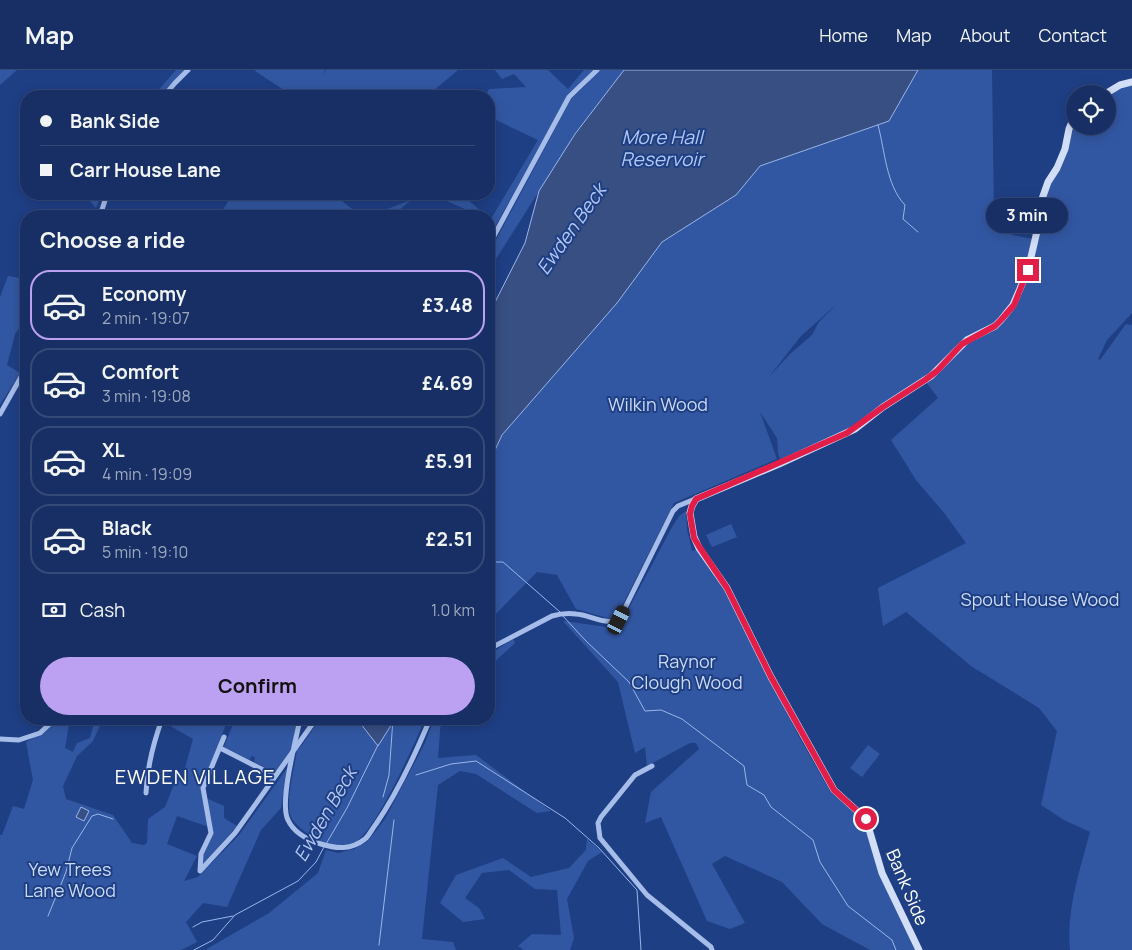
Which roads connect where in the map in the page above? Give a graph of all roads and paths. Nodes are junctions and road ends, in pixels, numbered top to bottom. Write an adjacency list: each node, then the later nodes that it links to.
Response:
1 (188, 70): 5 (street)
2 (598, 70): 7 (street)
3 (1132, 82): 4 (street)
4 (1116, 87)
5 (169, 90)
6 (1068, 135): 10 (street)
7 (495, 234)
8 (20, 379): 9 (street)
9 (0, 414)
10 (696, 499): 11 (street); 25 (street, Bank Side)
11 (495, 646)
12 (48, 725): 18 (street)
13 (160, 725): 23 (street)
14 (299, 725): 20 (street)
15 (312, 725): 20 (street)
16 (427, 725): 20 (street)
17 (224, 737): 19 (street)
18 (0, 739)
19 (220, 748): 22 (street); 22 (street)
20 (294, 750): 22 (street)
21 (652, 766): 24 (street)
22 (275, 776)
23 (146, 793)
24 (712, 950)
25 (919, 950)

